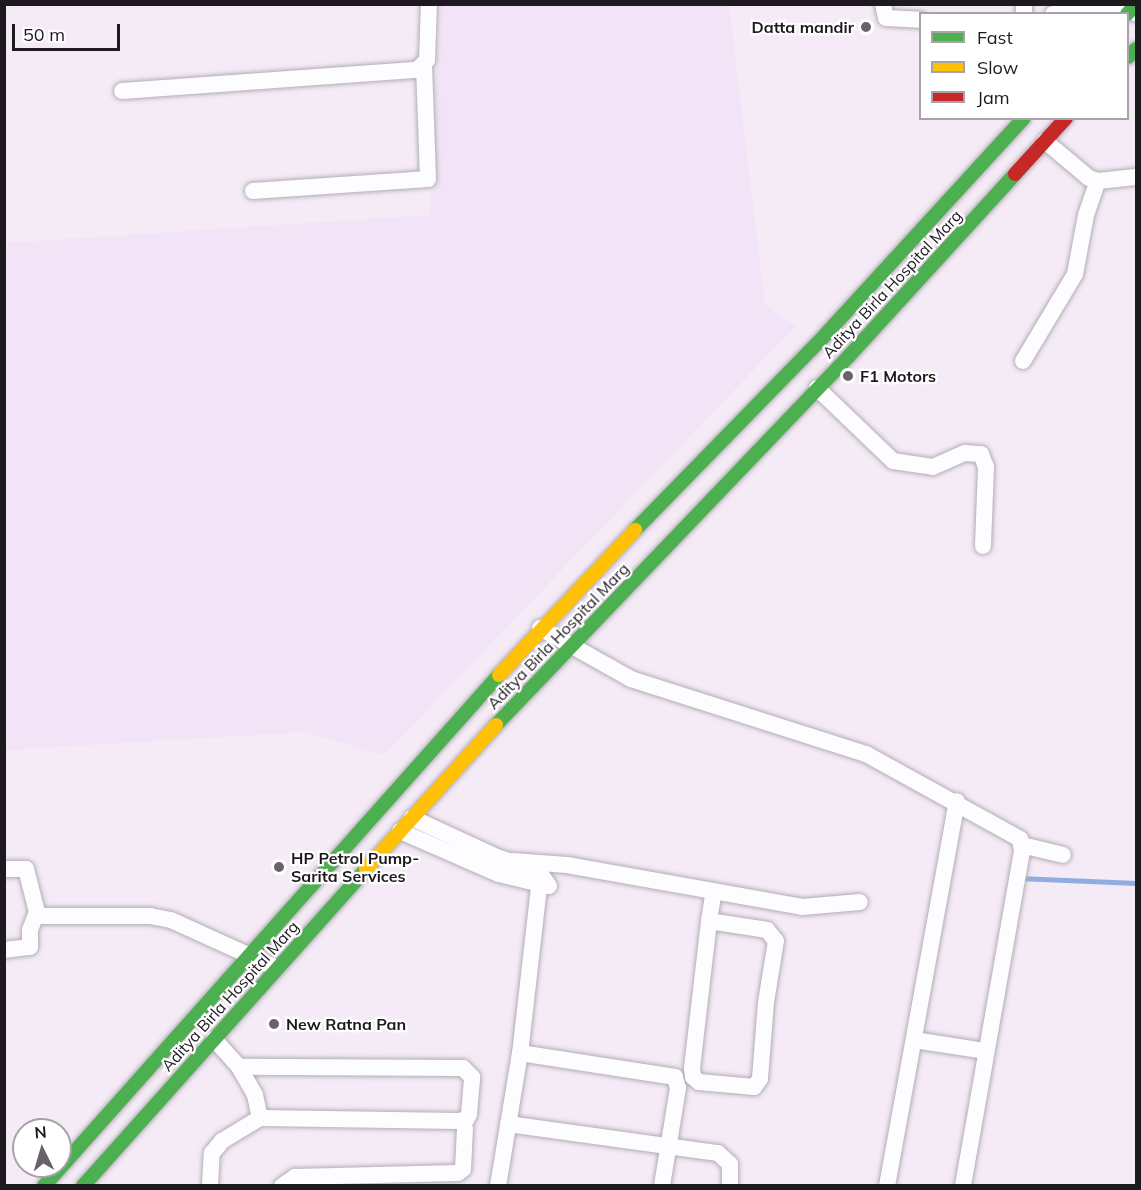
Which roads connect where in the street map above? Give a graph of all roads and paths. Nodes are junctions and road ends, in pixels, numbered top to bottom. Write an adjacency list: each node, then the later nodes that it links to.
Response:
1 (429, 4): 6 (street)
2 (883, 4): 5 (street)
3 (1133, 11): 4 (street)
4 (1106, 12)
5 (919, 20)
6 (424, 66): 7 (street); 13 (street)
7 (122, 91)
8 (1022, 120): 14 (main road, Aditya Birla Hospital Marg)
9 (1064, 120): 10 (main road, Aditya Birla Hospital Marg)
10 (1045, 141): 12 (street); 14 (main road, Aditya Birla Hospital Marg)
11 (1137, 177): 12 (street)
12 (1098, 181): 15 (street)
13 (253, 191)
14 (837, 346): 16 (main road, Aditya Birla Hospital Marg); 17 (main road, Aditya Birla Hospital Marg)
15 (1023, 361)
16 (817, 388): 17 (main road, Aditya Birla Hospital Marg); 18 (street)
17 (680, 508): 19 (main road, Aditya Birla Hospital Marg); 20 (main road, Aditya Birla Hospital Marg)
18 (983, 546)
19 (540, 628): 20 (street); 33 (main road, Aditya Birla Hospital Marg)
20 (572, 644): 21 (street); 22 (main road, Aditya Birla Hospital Marg)
21 (957, 801): 24 (street); 36 (street)
22 (412, 818): 23 (main road, Aditya Birla Hospital Marg); 27 (street)
23 (400, 831): 27 (street); 34 (main road, Aditya Birla Hospital Marg)
24 (1022, 845): 25 (street); 37 (street)
25 (1063, 855)
26 (4, 868): 30 (street)
27 (510, 869): 28 (street); 38 (street)
28 (714, 891): 29 (street); 31 (street)
29 (860, 902)
30 (37, 912): 32 (street); 33 (street)
31 (709, 921): 31 (street)
32 (4, 950)
33 (248, 954): 34 (street); 44 (main road, Aditya Birla Hospital Marg)
34 (277, 968): 35 (main road, Aditya Birla Hospital Marg)
35 (214, 1039): 39 (street); 45 (main road, Aditya Birla Hospital Marg)
36 (914, 1040): 37 (street); 51 (street)
37 (986, 1050): 52 (street)
38 (520, 1053): 41 (street); 43 (street)
39 (238, 1067): 40 (street); 40 (street)
40 (260, 1118): 46 (street)
41 (508, 1124): 43 (street); 48 (street)
42 (465, 1128): 47 (street)
43 (667, 1147): 49 (street); 50 (street)
44 (44, 1185)
45 (83, 1185)
46 (210, 1185)
47 (282, 1185)
48 (498, 1185)
49 (662, 1185)
50 (730, 1185)
51 (887, 1185)
52 (963, 1185)

